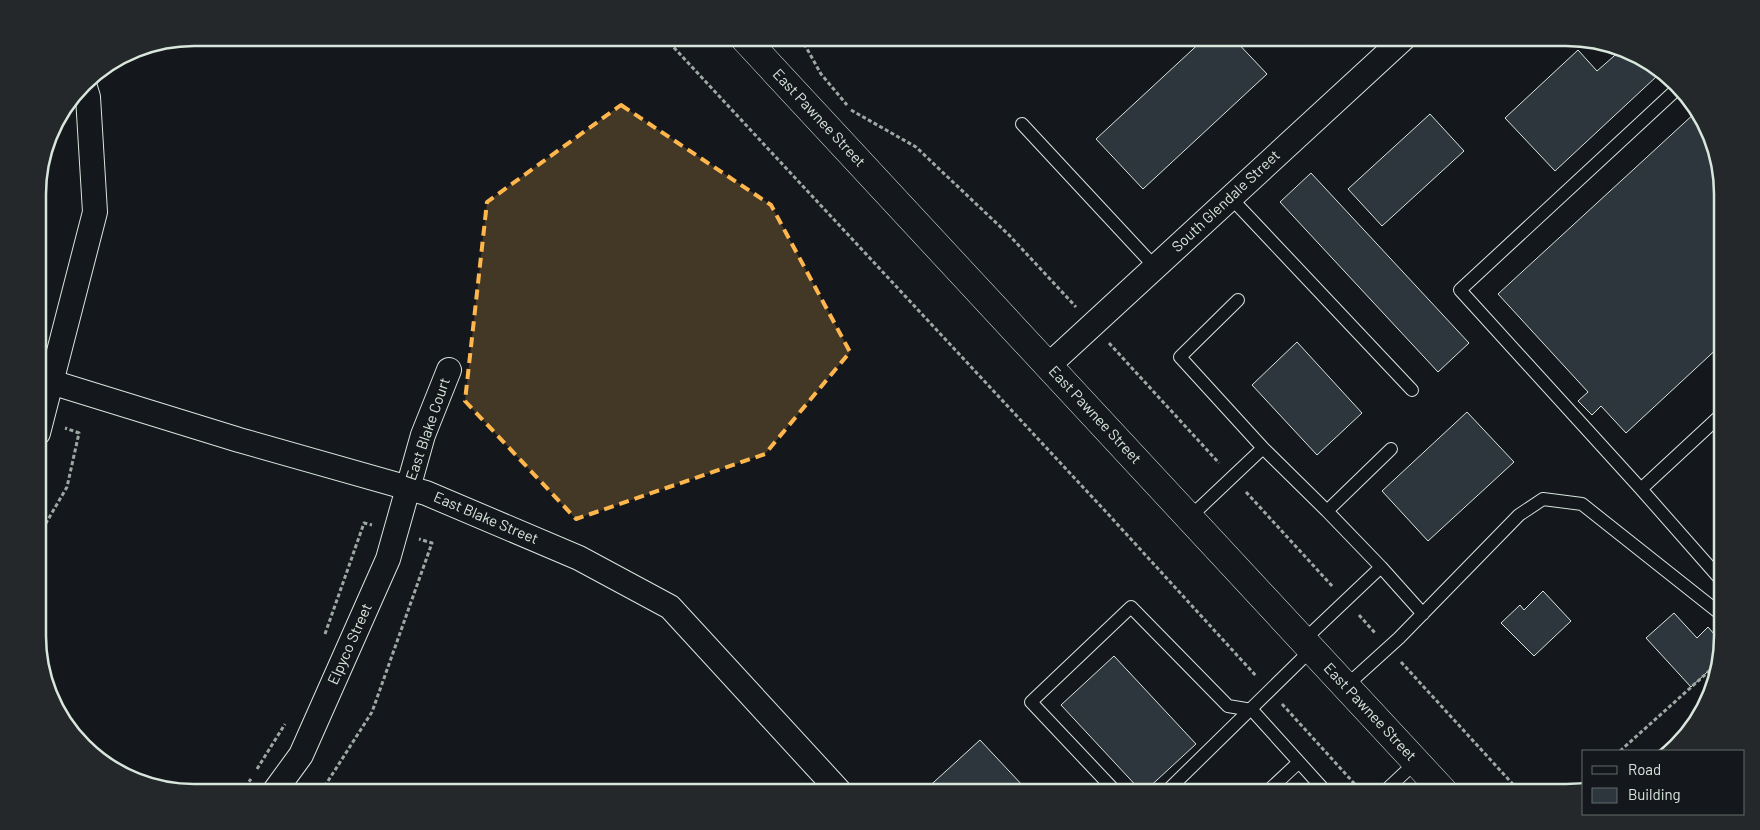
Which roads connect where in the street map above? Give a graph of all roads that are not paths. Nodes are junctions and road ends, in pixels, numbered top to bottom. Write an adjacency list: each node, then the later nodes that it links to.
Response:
1 (1395, 46): 6 (street, South Glendale Street)
2 (752, 47): 9 (main road, East Pawnee Street)
3 (86, 92): 11 (street)
4 (1674, 92): 18 (lane)
5 (1022, 124): 7 (lane)
6 (1230, 197): 7 (street, South Glendale Street); 12 (lane)
7 (1155, 267): 9 (street, South Glendale Street)
8 (1238, 300): 15 (lane)
9 (1049, 365): 20 (main road, East Pawnee Street)
10 (449, 370): 17 (street, East Blake Court)
11 (51, 382): 13 (street); 17 (street, East Blake Street)
12 (1412, 390)
13 (47, 400)
14 (1714, 421): 18 (lane)
15 (1263, 448): 19 (lane); 20 (lane)
16 (1390, 449): 19 (lane)
17 (408, 488): 36 (street, Elpyco Street); 37 (street, East Blake Street)
18 (1641, 489): 22 (lane)
19 (1327, 511): 21 (lane)
20 (1190, 517): 25 (main road, East Pawnee Street)
21 (1381, 567): 24 (lane); 25 (lane)
22 (1714, 572)
23 (1714, 609): 24 (lane)
24 (1423, 614): 26 (lane)
25 (1308, 645): 26 (main road, East Pawnee Street); 27 (lane)
26 (1346, 686): 29 (main road, East Pawnee Street)
27 (1252, 710): 28 (lane); 30 (lane); 31 (lane)
28 (1299, 762): 32 (lane); 33 (lane)
29 (1416, 762): 34 (lane); 35 (main road, East Pawnee Street)
30 (1108, 783)
31 (1175, 783)
32 (1276, 783)
33 (1318, 783)
34 (1393, 783)
35 (1436, 783)
36 (280, 784)
37 (832, 784)

